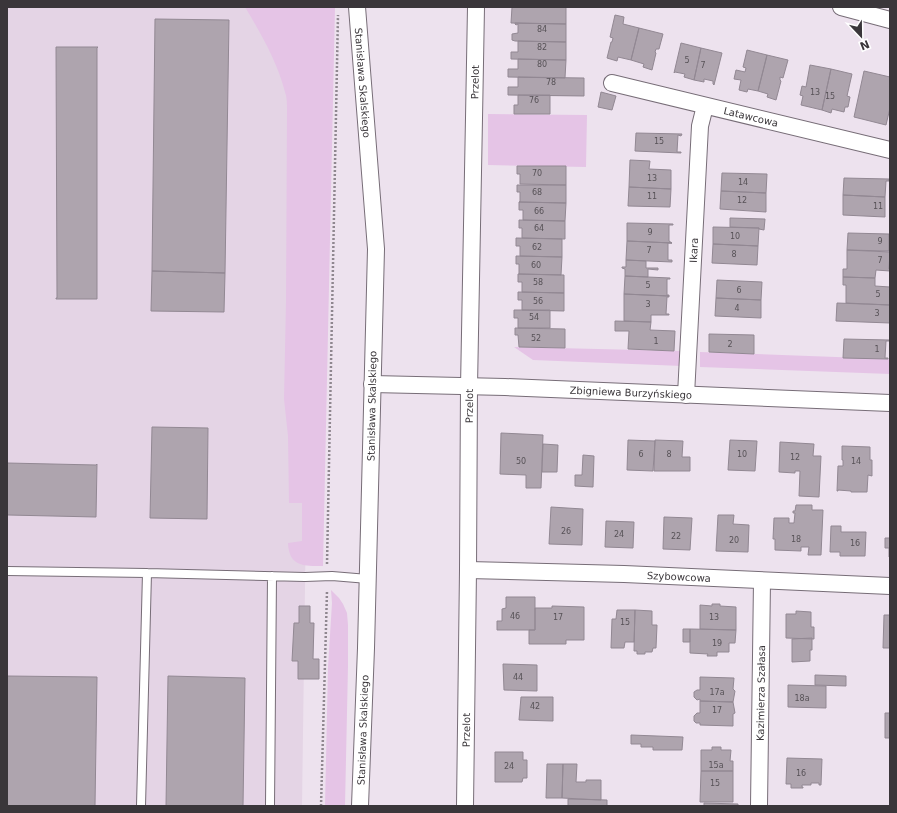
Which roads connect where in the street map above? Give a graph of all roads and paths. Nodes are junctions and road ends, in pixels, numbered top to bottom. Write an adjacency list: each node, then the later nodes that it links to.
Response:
1 (357, 7): 9 (street, Stanisława Skalskiego)
2 (476, 7): 10 (street, Przelot)
3 (841, 7): 5 (street)
4 (338, 15): 17 (path)
5 (890, 20)
6 (612, 83): 7 (street, Latawcowa)
7 (705, 106): 8 (street, Latawcowa); 11 (street, Ikara)
8 (890, 150)
9 (372, 384): 10 (street, Zbigniewa Burzyńskiego); 18 (street, Stanisława Skalskiego)
10 (469, 386): 11 (street, Zbigniewa Burzyńskiego); 13 (street, Przelot)
11 (686, 395): 12 (street, Zbigniewa Burzyńskiego)
12 (890, 403)
13 (468, 570): 19 (street, Szybowcowa); 25 (street, Przelot)
14 (7, 571): 15 (lane)
15 (146, 573): 16 (lane); 21 (lane)
16 (272, 576): 17 (lane); 22 (lane)
17 (326, 576): 18 (lane); 23 (path)
18 (368, 579): 24 (street, Stanisława Skalskiego)
19 (762, 580): 20 (street, Szybowcowa); 26 (street, Kazimierza Szałasa)
20 (890, 586)
21 (141, 806)
22 (270, 806)
23 (321, 806)
24 (360, 806)
25 (465, 806)
26 (759, 806)

